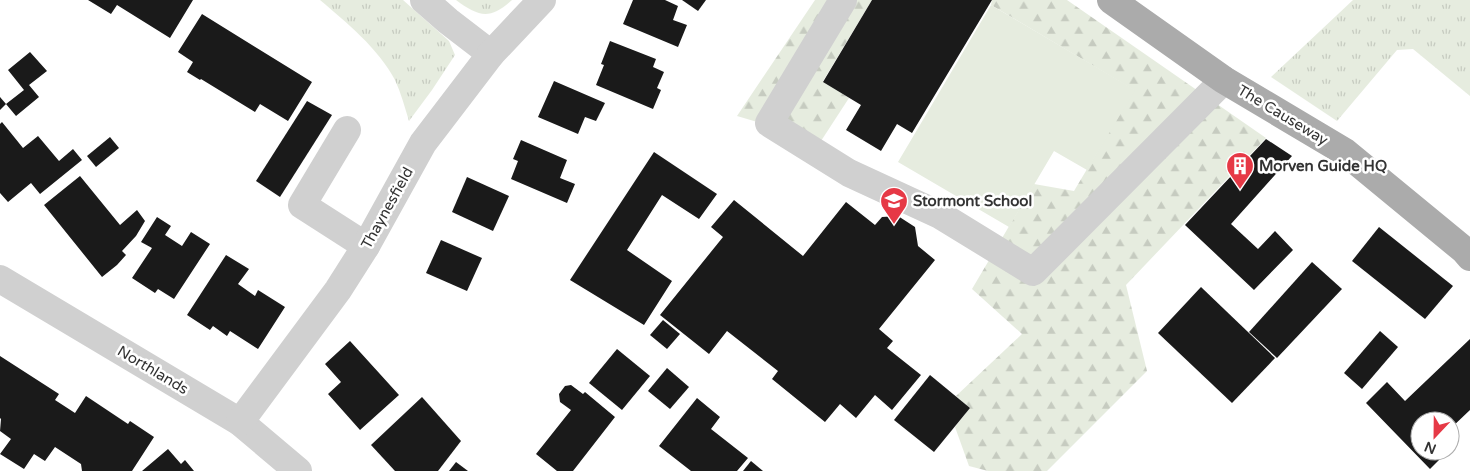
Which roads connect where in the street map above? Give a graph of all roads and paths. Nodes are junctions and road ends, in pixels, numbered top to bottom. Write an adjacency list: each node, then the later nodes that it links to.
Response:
1 (424, 0): 5 (street)
2 (542, 0): 5 (street, Thaynesfield)
3 (843, 0): 6 (street)
4 (1111, 0): 6 (main road, The Causeway)
5 (490, 54): 8 (street, Thaynesfield)
6 (1224, 80): 9 (main road, The Causeway)
7 (347, 130): 8 (street)
8 (366, 246): 11 (street, Thaynesfield)
9 (1470, 257)
10 (0, 280): 11 (street, Northlands)
11 (240, 422): 12 (street, Northlands)
12 (298, 471)

